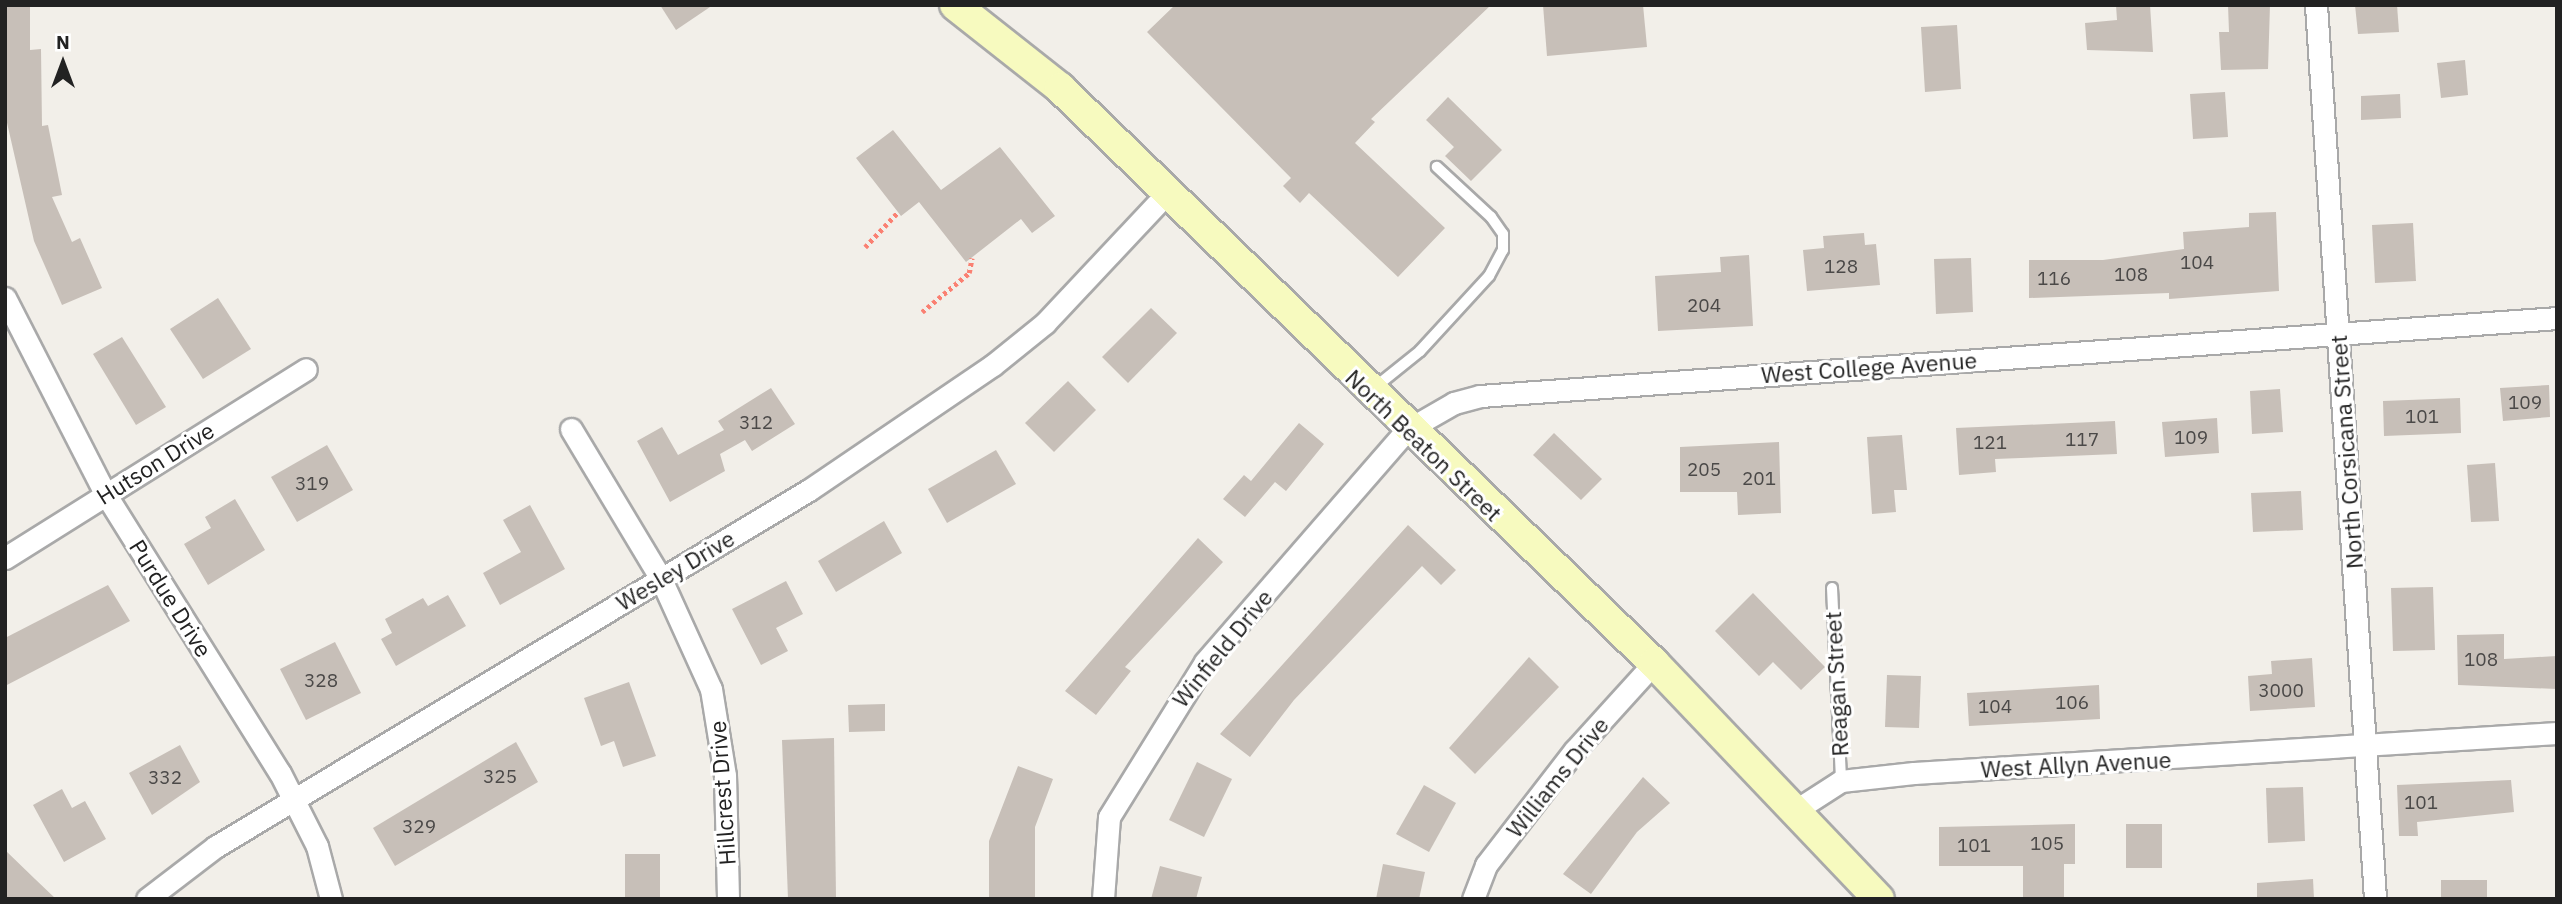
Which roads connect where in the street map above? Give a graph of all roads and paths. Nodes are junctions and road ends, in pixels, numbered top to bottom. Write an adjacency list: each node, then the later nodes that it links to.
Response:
1 (955, 5): 4 (main road, North Beaton Street)
2 (2316, 5): 11 (street, North Corsicana Street)
3 (1437, 167): 13 (lane)
4 (1167, 193): 13 (main road, North Beaton Street); 18 (street, Wesley Drive)
5 (898, 212): 6 (path)
6 (865, 247)
7 (972, 258): 9 (path)
8 (5, 298): 16 (street, Purdue Drive)
9 (922, 312)
10 (2557, 318): 11 (street, West College Avenue)
11 (2339, 334): 15 (street, West College Avenue); 22 (street, North Corsicana Street)
12 (306, 369): 16 (street, Hutson Drive)
13 (1369, 393): 15 (main road, North Beaton Street)
14 (571, 429): 18 (street, Hillcrest Drive)
15 (1407, 430): 20 (main road, North Beaton Street); 29 (street, Winfield Drive)
16 (106, 495): 17 (street, Hutson Drive); 24 (street, Purdue Drive)
17 (5, 558)
18 (661, 579): 24 (street, Wesley Drive); 28 (street, Hillcrest Drive)
19 (1832, 588): 23 (lane, Reagan Street)
20 (1654, 663): 25 (main road, North Beaton Street); 30 (street, Williams Drive)
21 (2557, 733): 22 (street, West Allyn Avenue)
22 (2364, 745): 23 (street, West Allyn Avenue); 32 (street, North Corsicana Street)
23 (1841, 781): 25 (street, West Allyn Avenue)
24 (294, 799): 26 (street, Wesley Drive); 27 (street, Purdue Drive)
25 (1796, 810): 31 (main road, North Beaton Street)
26 (147, 899)
27 (331, 899)
28 (727, 899)
29 (1103, 899)
30 (1474, 899)
31 (1879, 899)
32 (2375, 899)

